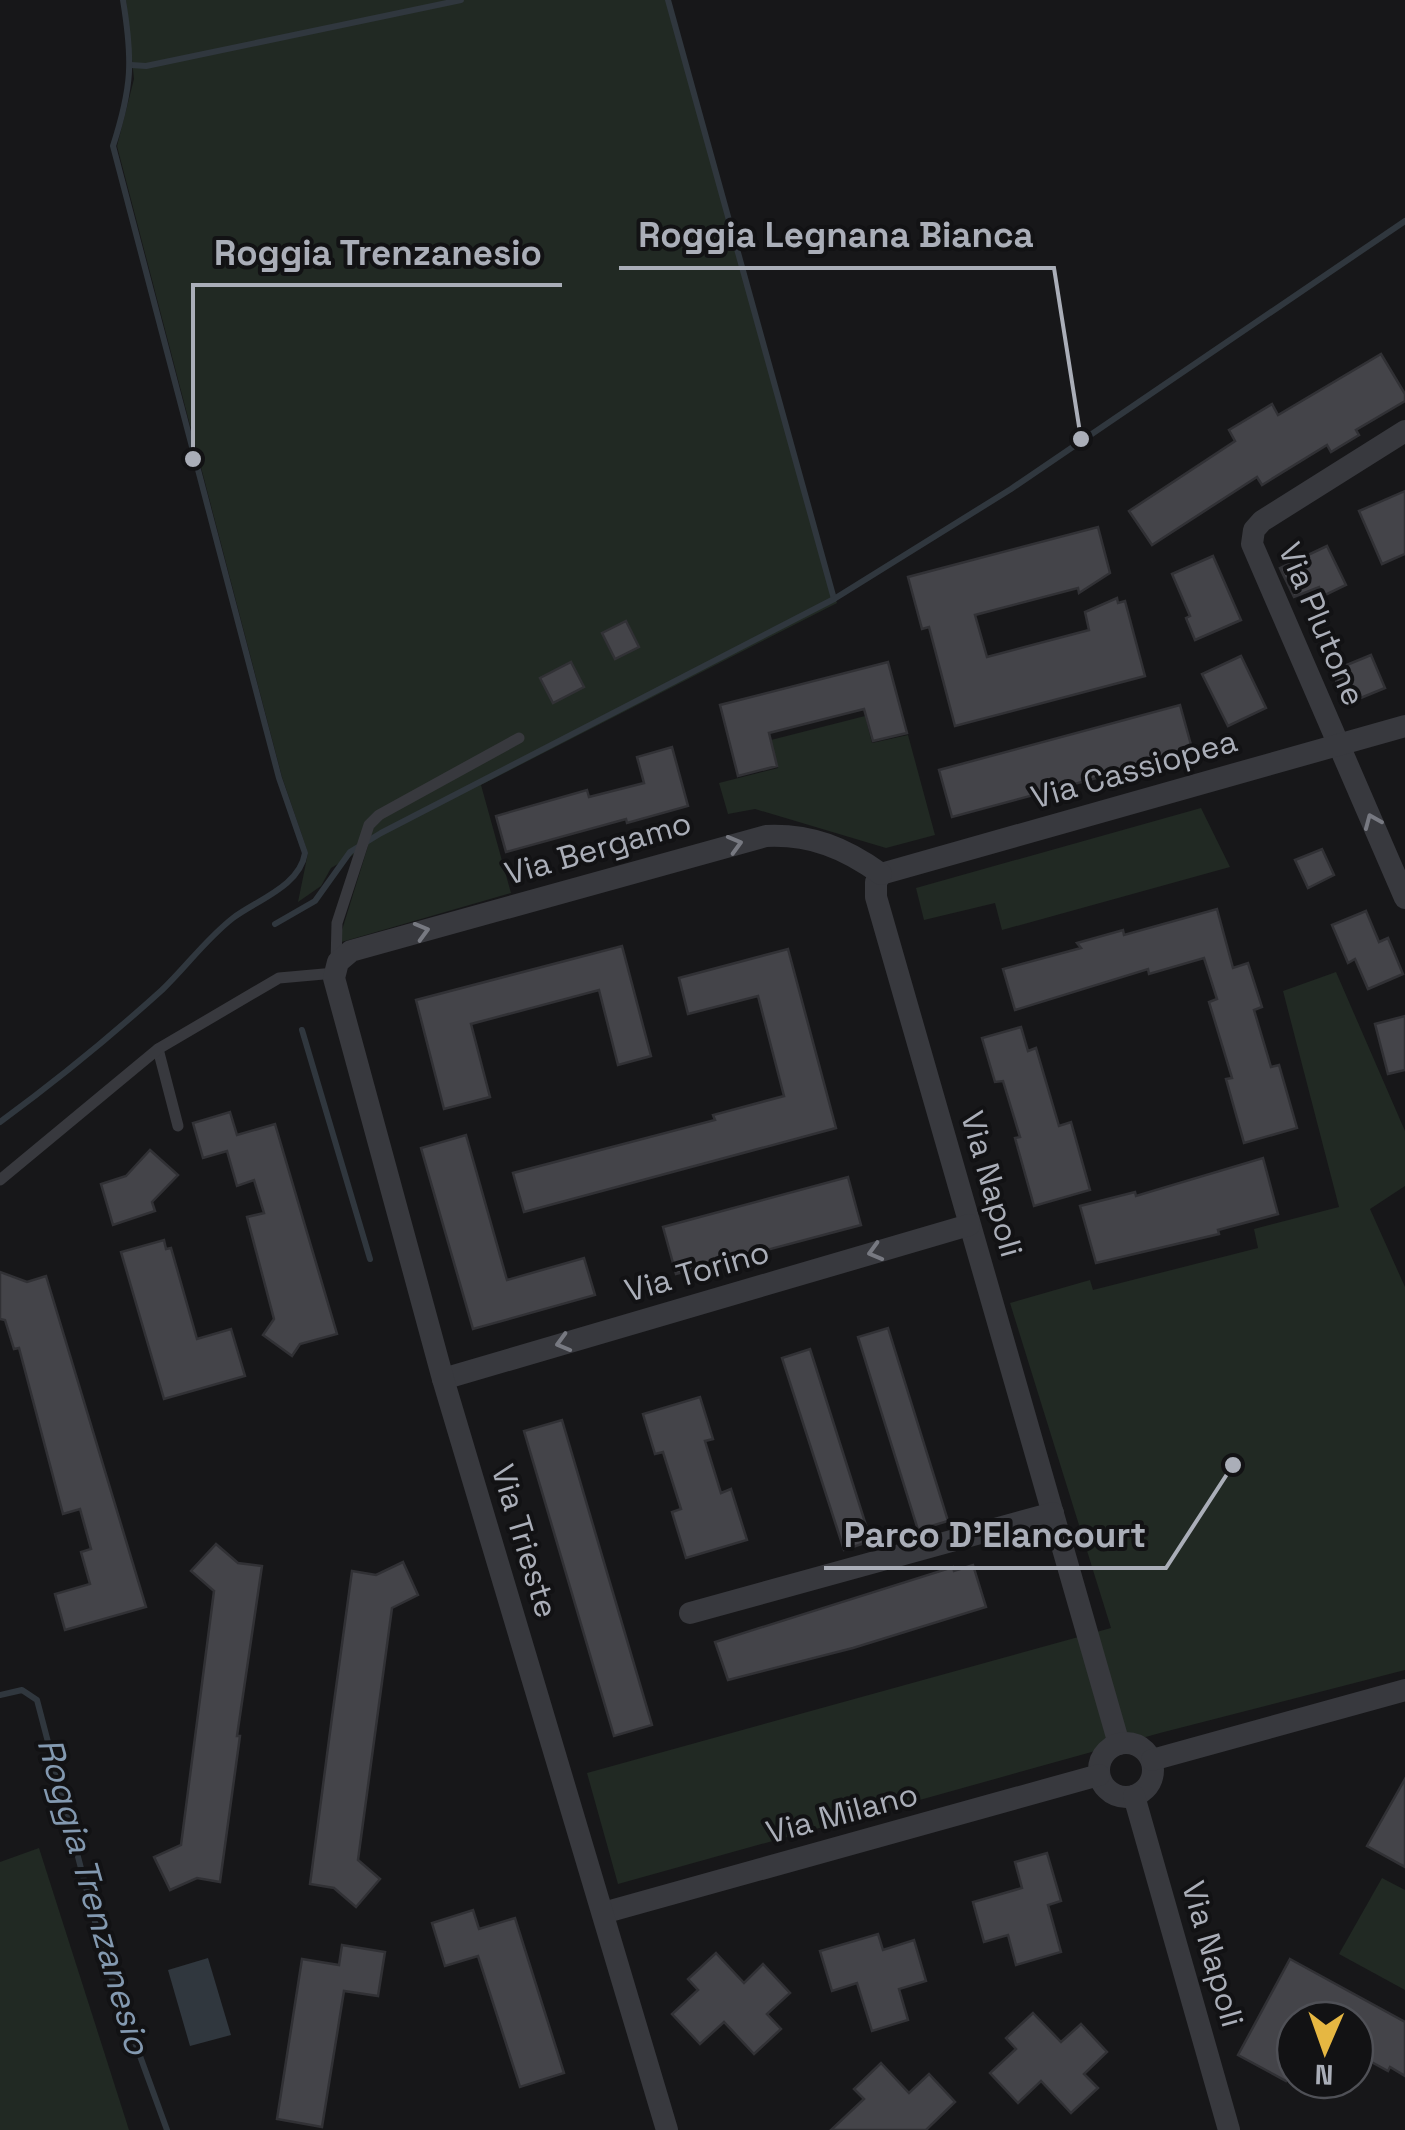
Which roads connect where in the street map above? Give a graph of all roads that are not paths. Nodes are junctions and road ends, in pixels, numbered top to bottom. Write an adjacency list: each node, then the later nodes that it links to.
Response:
1 (1405, 431): 4 (street, Via Plutone)
2 (1405, 726): 4 (street, Via Cassiopea)
3 (519, 738): 7 (lane)
4 (1339, 745): 5 (street, Via Cassiopea); 6 (street, Via Plutone, one-way to 4)
5 (881, 874): 7 (street, Via Bergamo, one-way to 5); 11 (street, Via Napoli)
6 (1405, 898)
7 (335, 970): 8 (lane); 12 (street, Via Trieste)
8 (158, 1049): 9 (lane); 10 (lane)
9 (178, 1126)
10 (0, 1180)
11 (969, 1225): 12 (street, Via Torino, one-way to 12); 13 (street, Via Napoli)
12 (443, 1378): 20 (street, Via Trieste)
13 (1053, 1513): 14 (street); 16 (street, Via Napoli)
14 (690, 1612)
15 (1405, 1690): 17 (street)
16 (1119, 1744): 17 (street); 18 (street)
17 (1152, 1760): 19 (street)
18 (1099, 1775): 19 (street); 20 (street, Via Milano)
19 (1134, 1796): 22 (street, Via Napoli)
20 (603, 1913): 21 (street, Via Trieste)
21 (667, 2130)
22 (1230, 2130)

